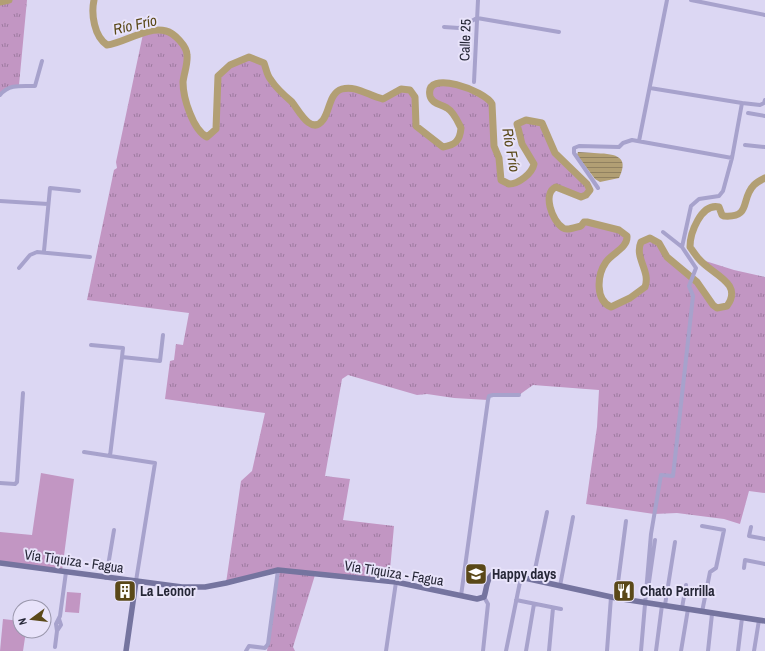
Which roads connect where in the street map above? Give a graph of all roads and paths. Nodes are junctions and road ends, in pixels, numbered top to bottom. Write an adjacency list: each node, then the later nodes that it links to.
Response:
1 (478, 0): 5 (street, Calle 25)
2 (667, 0): 10 (street)
3 (691, 0): 4 (street)
4 (765, 15)
5 (477, 18): 6 (street); 7 (street); 9 (street, Calle 25)
6 (444, 27)
7 (559, 32)
8 (42, 61): 11 (street)
9 (474, 82)
10 (650, 88): 13 (street); 16 (street)
11 (0, 95)
12 (765, 100): 13 (street)
13 (742, 103): 19 (street)
14 (748, 113): 15 (street)
15 (765, 116)
16 (639, 141): 19 (street); 20 (street)
17 (745, 145): 18 (street)
18 (765, 147)
19 (732, 158): 25 (street)
20 (598, 188)
21 (79, 191): 23 (street)
22 (0, 201): 23 (street)
23 (48, 204): 26 (street)
24 (663, 232): 25 (street)
25 (682, 247): 62 (street)
26 (44, 251): 27 (street); 28 (street)
27 (90, 257)
28 (19, 268)
29 (163, 334): 31 (street)
30 (91, 344): 31 (street)
31 (122, 357): 35 (street)
32 (23, 393): 36 (street)
33 (519, 395): 58 (street)
34 (84, 452): 35 (street)
35 (110, 456): 54 (street)
36 (0, 483)
37 (547, 512): 53 (street)
38 (573, 518): 57 (street)
39 (626, 521): 60 (street)
40 (702, 526): 68 (street)
41 (751, 527): 43 (street)
42 (114, 530): 52 (street)
43 (765, 539)
44 (655, 540): 62 (street)
45 (675, 542): 64 (street)
46 (0, 563): 50 (street, Vía Tiquiza - Fagua)
47 (765, 564): 48 (street)
48 (744, 568)
49 (278, 570): 54 (street, Vía Tiquiza - Fagua); 55 (street, Vía Tiquiza - Fagua); 74 (street)
50 (66, 572): 52 (street, Vía Tiquiza - Fagua); 72 (street)
51 (521, 577): 53 (street); 59 (street); 61 (street)
52 (106, 578): 54 (street, Vía Tiquiza - Fagua)
53 (533, 579): 57 (street)
54 (136, 581): 73 (street)
55 (396, 582): 58 (street, Vía Tiquiza - Fagua); 75 (street)
56 (686, 585): 67 (street)
57 (560, 586): 60 (street)
58 (461, 596): 59 (street, Vía Tiquiza - Fagua)
59 (484, 597): 76 (street)
60 (614, 597): 62 (street); 80 (street)
61 (516, 600): 63 (street); 77 (street)
62 (645, 603): 64 (street); 81 (street)
63 (534, 604): 65 (street); 78 (street)
64 (664, 605): 67 (street); 82 (street)
65 (553, 608): 66 (street); 79 (street)
66 (561, 609)
67 (685, 609): 68 (street); 83 (street)
68 (702, 612): 69 (street)
69 (712, 614): 70 (street); 84 (street)
70 (742, 618): 71 (street); 85 (street)
71 (762, 621): 86 (street)
72 (55, 647)
73 (126, 651)
74 (246, 651)
75 (386, 651)
76 (483, 651)
77 (506, 651)
78 (526, 651)
79 (549, 651)
80 (607, 651)
81 (641, 651)
82 (656, 651)
83 (681, 651)
84 (708, 651)
85 (738, 651)
86 (754, 651)

